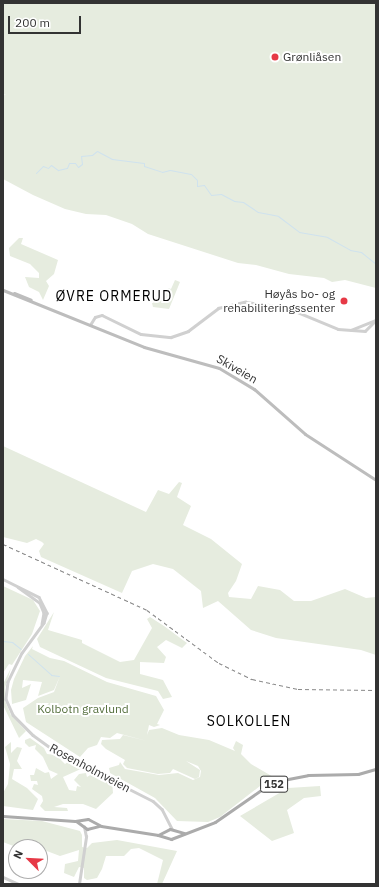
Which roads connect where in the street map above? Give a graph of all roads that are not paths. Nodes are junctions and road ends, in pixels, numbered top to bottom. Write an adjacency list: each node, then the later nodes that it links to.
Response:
1 (3, 290): 4 (main road, Skiveien)
2 (376, 320): 3 (street); 6 (street)
3 (365, 323): 5 (street); 6 (street)
4 (90, 325): 7 (street); 9 (main road, Skiveien)
5 (360, 326): 7 (street); 8 (street)
6 (368, 328): 8 (street)
7 (351, 330): 8 (street)
8 (361, 330)
9 (376, 480)
10 (3, 579): 15 (street, Rosenholmveien)
11 (376, 768): 22 (main road, 152)
12 (3, 816): 14 (main road, 152)
13 (85, 820): 14 (main road, 152); 16 (main road, 152); 17 (main road)
14 (75, 821): 17 (main road, 152)
15 (168, 821): 20 (street); 21 (street, Rosenholmveien)
16 (93, 822): 18 (main road, 152); 19 (main road)
17 (84, 826): 19 (main road, 152); 24 (street)
18 (101, 826): 19 (main road, 152); 23 (main road, 152)
19 (91, 828): 24 (street)
20 (167, 831): 21 (main road, 152); 23 (main road, 152); 26 (main road)
21 (174, 831): 22 (main road, 152); 25 (main road)
22 (184, 833): 25 (main road, 152)
23 (158, 835): 26 (main road, 152)
24 (86, 837): 29 (street)
25 (175, 837): 26 (main road, 152)
26 (166, 838)
27 (3, 877): 28 (street)
28 (19, 884)
29 (79, 884)

